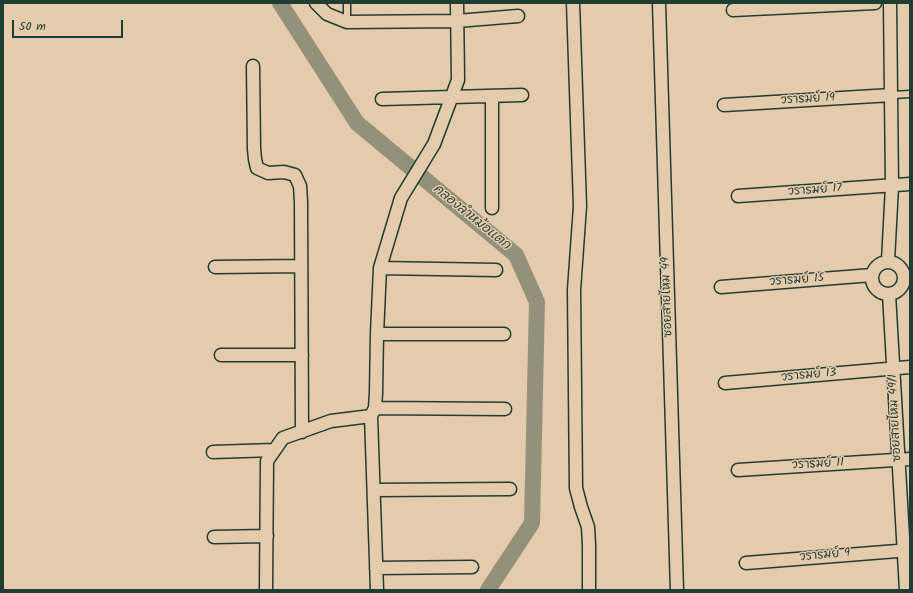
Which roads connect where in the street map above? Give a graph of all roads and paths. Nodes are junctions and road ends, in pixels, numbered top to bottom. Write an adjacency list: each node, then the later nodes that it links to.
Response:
1 (316, 3): 11 (street)
2 (347, 3): 11 (lane)
3 (457, 3): 10 (street)
4 (573, 3): 57 (street)
5 (659, 3): 58 (street, ซอยสายไหม 49)
6 (875, 3): 8 (street)
7 (890, 3): 15 (street)
8 (733, 10)
9 (518, 16): 10 (street)
10 (457, 21): 11 (street); 17 (street)
11 (347, 22)
12 (253, 66): 26 (street)
13 (910, 94): 15 (lane)
14 (522, 95): 16 (street)
15 (892, 95): 19 (street, วรารมย์ 19); 21 (street)
16 (492, 96): 17 (street); 23 (street)
17 (452, 97): 18 (street); 27 (street)
18 (382, 99)
19 (724, 106)
20 (910, 184): 21 (street, วรารมย์ 17)
21 (892, 186): 22 (street, วรารมย์ 17); 24 (street)
22 (738, 196)
23 (492, 208)
24 (888, 261): 29 (street); 30 (street)
25 (215, 266): 26 (street)
26 (301, 266): 36 (street)
27 (380, 268): 28 (street); 33 (street)
28 (496, 270)
29 (907, 274): 32 (street)
30 (872, 275): 31 (street, วรารมย์ 15); 32 (street)
31 (721, 287)
32 (889, 294): 38 (street, ซอยสายไหม 49/1)
33 (377, 334): 34 (street); 41 (street)
34 (504, 334)
35 (221, 354): 36 (street)
36 (302, 354): 42 (street)
37 (910, 367): 38 (street, วรารมย์ 13)
38 (893, 368): 39 (street, วรารมย์ 13); 45 (street, ซอยสายไหม 49/1)
39 (725, 383)
40 (505, 409): 41 (street)
41 (373, 412): 42 (street); 48 (street)
42 (302, 432): 43 (street)
43 (274, 450): 44 (street); 49 (street)
44 (213, 452)
45 (904, 460): 46 (street, วรารมย์ 11); 51 (street, ซอยสายไหม 49/1)
46 (738, 470)
47 (510, 489): 48 (street)
48 (374, 490): 54 (street)
49 (266, 536): 50 (street); 55 (street)
50 (214, 537)
51 (907, 550): 52 (street, วรารมย์ 9); 59 (street, ซอยสายไหม 49/1)
52 (746, 563)
53 (472, 567): 54 (street)
54 (376, 568): 56 (street)
55 (266, 590)
56 (377, 590)
57 (589, 590)
58 (677, 590)
59 (906, 590)

